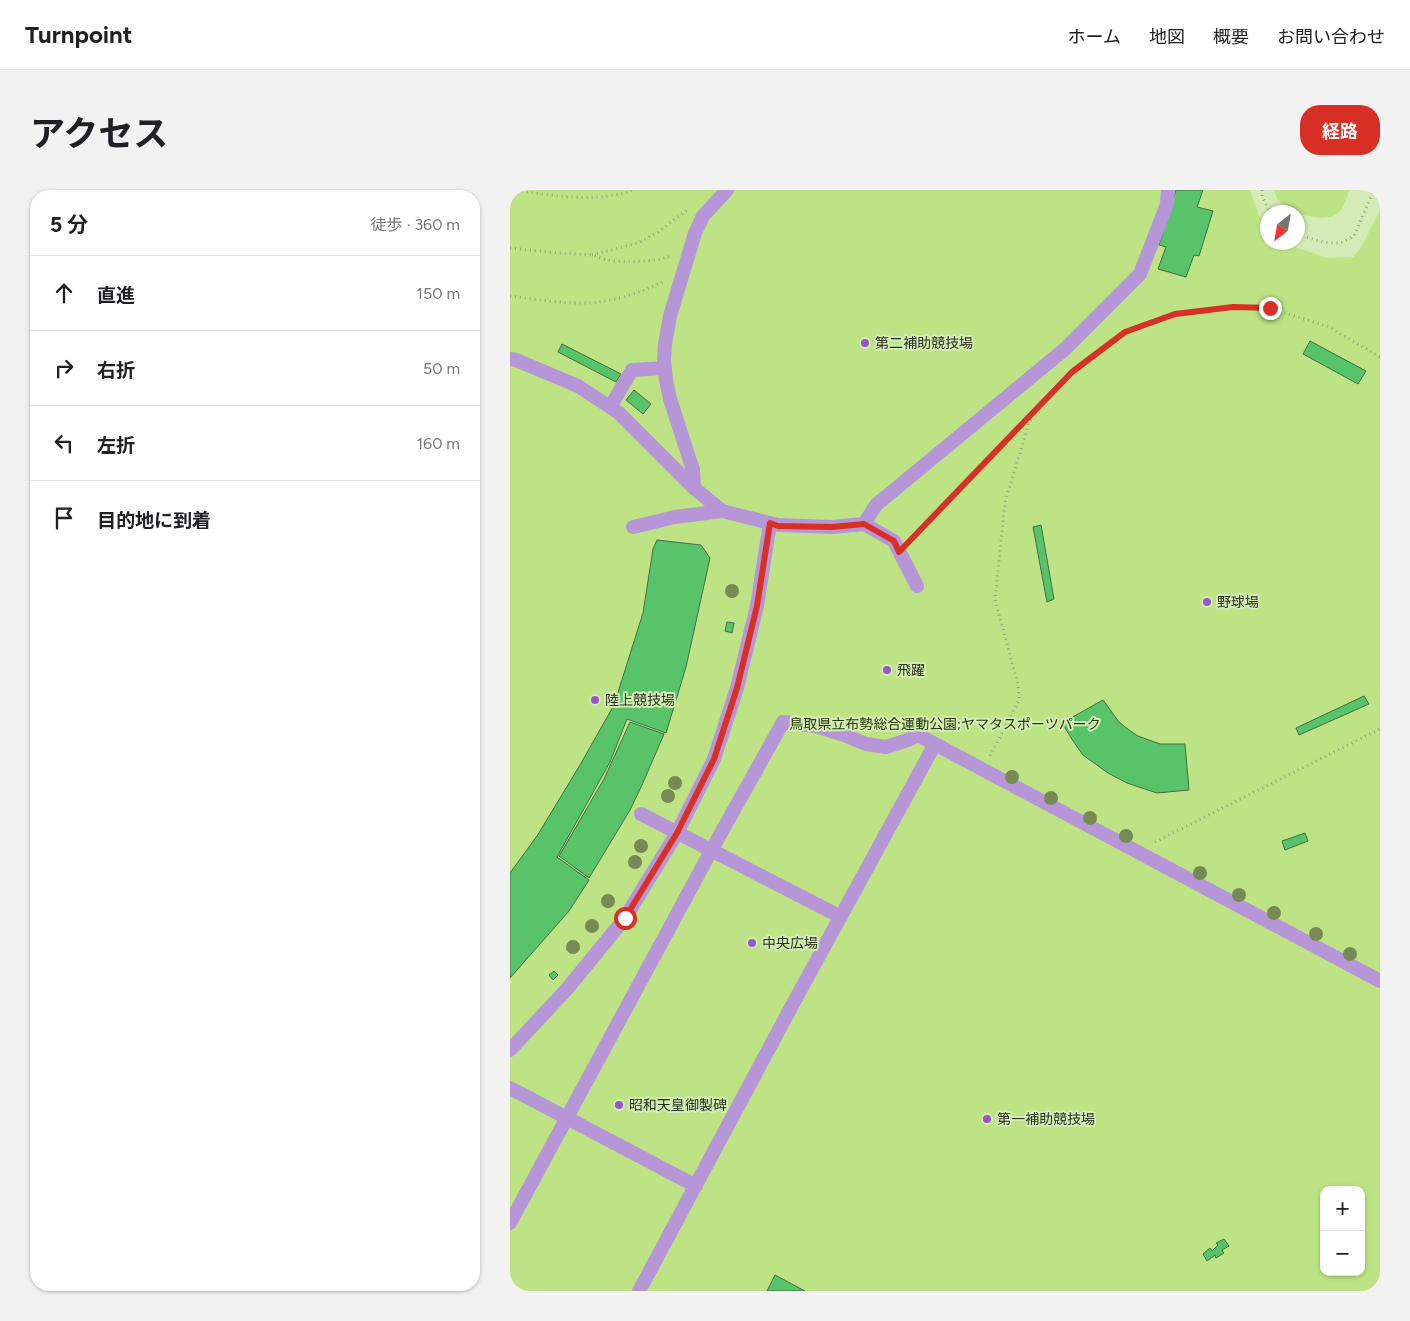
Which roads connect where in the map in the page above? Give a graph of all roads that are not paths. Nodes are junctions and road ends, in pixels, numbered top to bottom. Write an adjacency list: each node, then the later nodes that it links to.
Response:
1 (727, 190): 4 (street)
2 (1168, 190): 9 (street)
3 (510, 359): 5 (street)
4 (665, 368): 5 (street); 6 (street)
5 (610, 406): 6 (street)
6 (694, 488): 7 (street)
7 (722, 511): 8 (street); 10 (street)
8 (770, 523): 9 (street); 14 (street)
9 (864, 524): 11 (street)
10 (633, 527)
11 (917, 586)
12 (935, 744): 15 (street); 16 (street); 17 (street)
13 (641, 814): 14 (street)
14 (677, 833): 15 (street); 18 (street)
15 (711, 851): 16 (street); 20 (street)
16 (841, 917): 21 (street)
17 (1380, 981)
18 (510, 1050)
19 (510, 1088): 20 (street)
20 (566, 1118): 21 (street); 22 (street)
21 (696, 1186): 23 (street)
22 (510, 1224)
23 (639, 1291)

